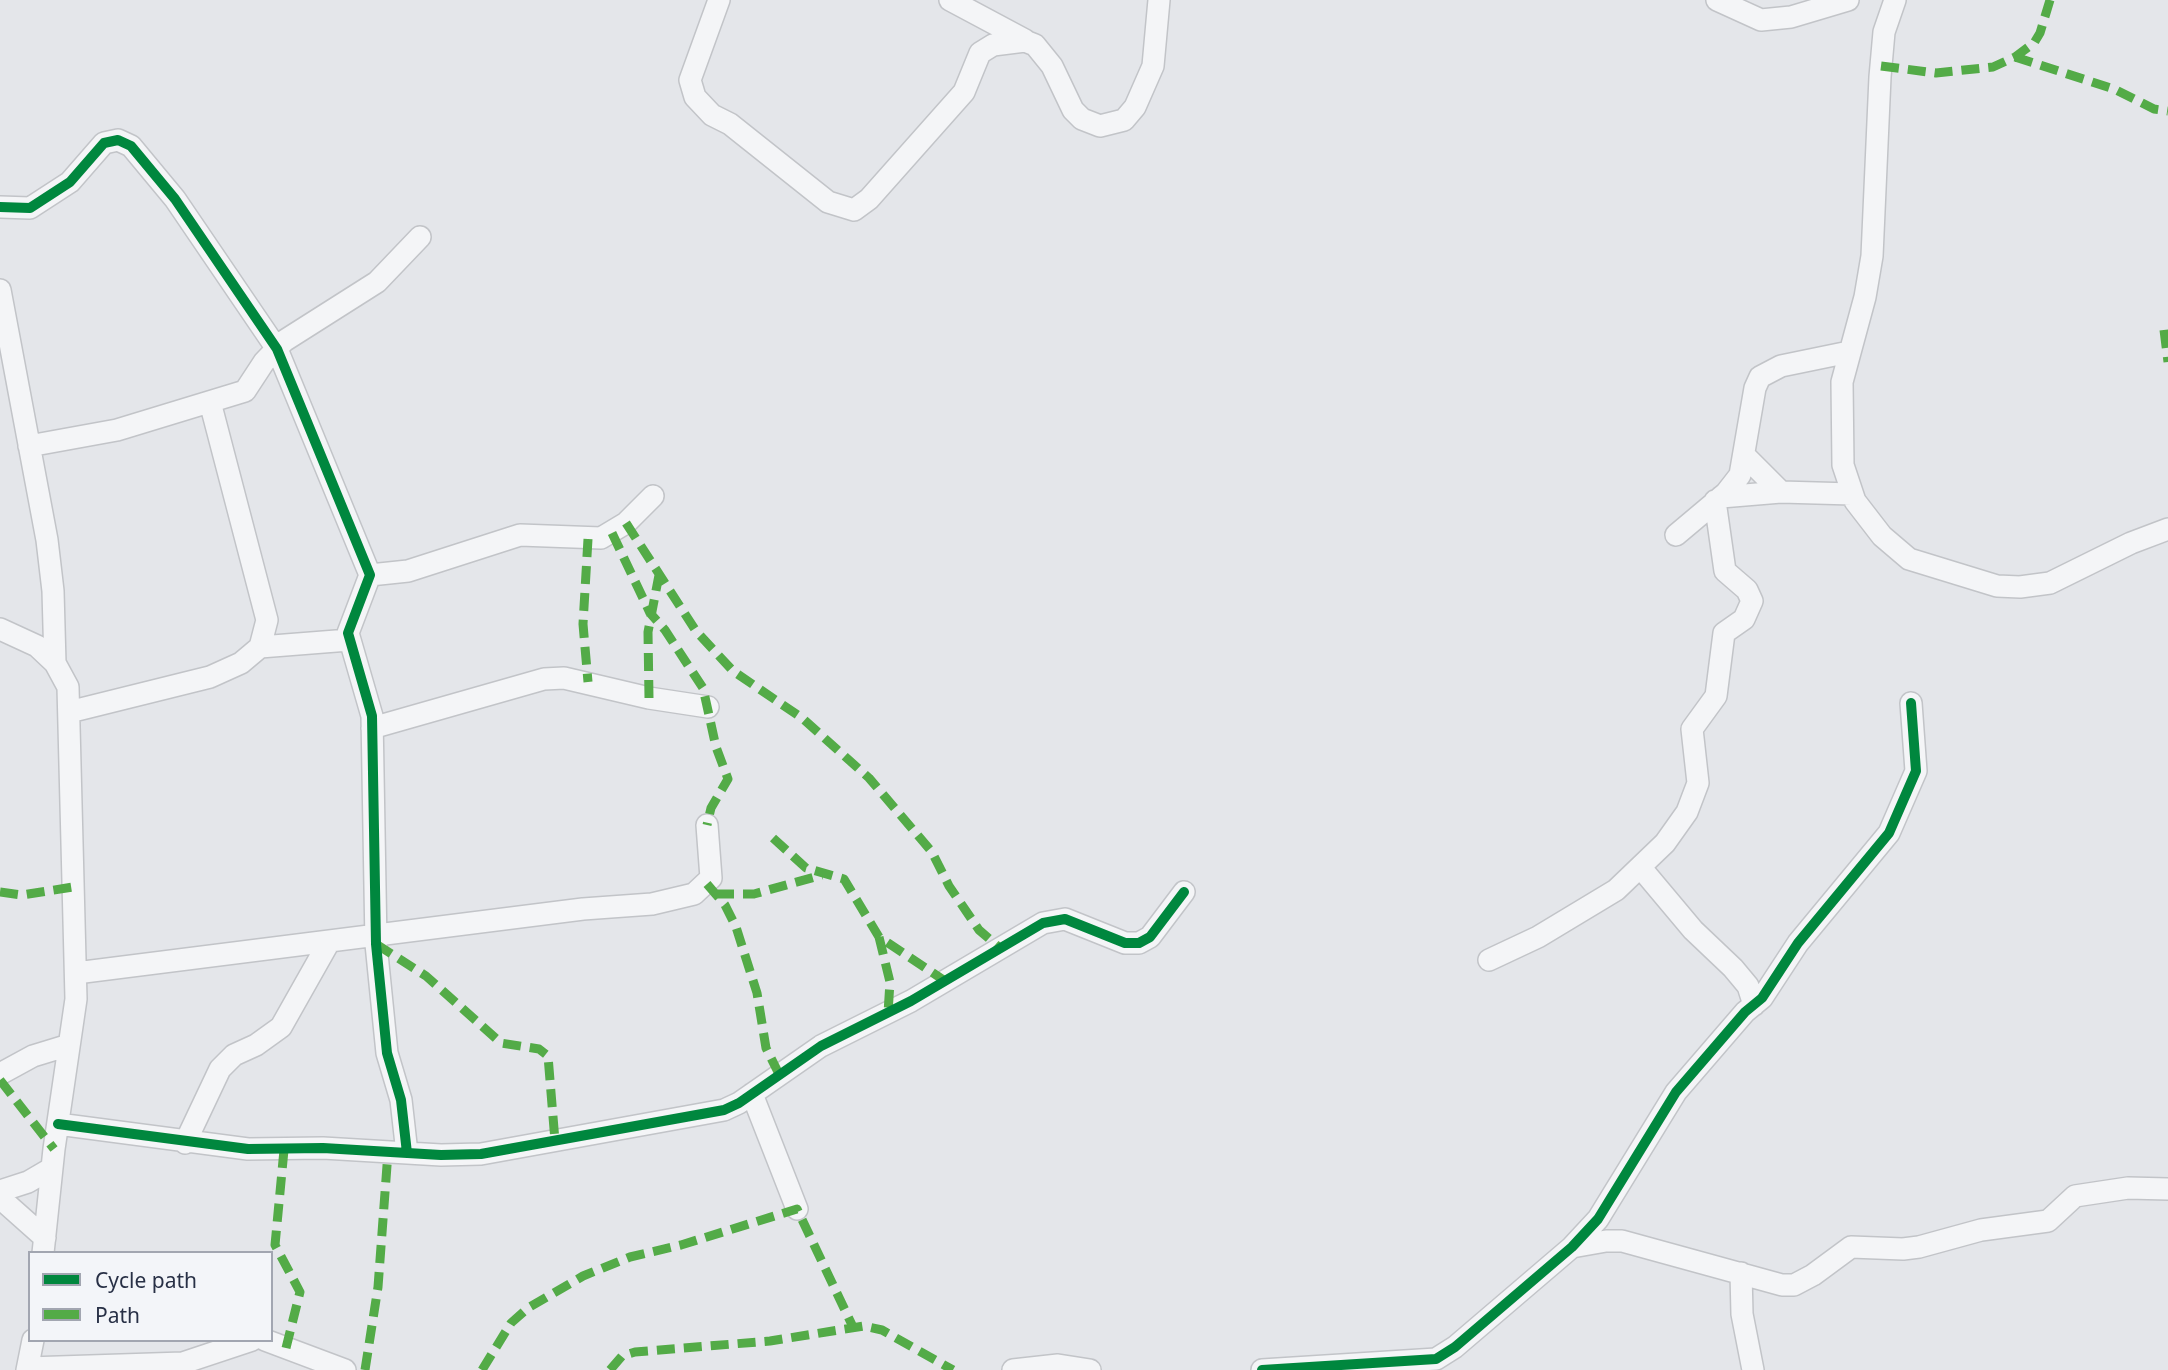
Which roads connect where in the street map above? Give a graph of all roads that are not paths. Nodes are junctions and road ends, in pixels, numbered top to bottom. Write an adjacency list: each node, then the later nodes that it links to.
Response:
1 (719, 0): 7 (street)
2 (950, 0): 7 (street)
3 (1159, 0): 7 (street)
4 (1717, 0): 5 (street)
5 (1848, 0)
6 (1895, 0): 12 (street)
7 (1025, 41)
8 (0, 207): 11 (street)
9 (420, 237): 11 (street)
10 (0, 290): 14 (street)
11 (277, 349): 13 (street); 22 (street)
12 (1849, 352): 15 (street); 17 (street)
13 (210, 402): 14 (street); 27 (street)
14 (29, 446): 23 (street)
15 (1746, 457): 16 (street); 19 (street)
16 (1781, 492): 17 (street); 19 (street)
17 (1852, 494): 20 (street)
18 (653, 496): 22 (street)
19 (1718, 499): 21 (street); 34 (street)
20 (2168, 529)
21 (1676, 535)
22 (370, 575): 26 (street)
23 (54, 621): 25 (street); 28 (street)
24 (0, 629): 25 (street)
25 (26, 640): 28 (street)
26 (349, 640): 27 (street); 32 (street)
27 (260, 648): 31 (street)
28 (55, 663): 31 (street)
29 (1910, 703): 40 (street)
30 (708, 707): 32 (street)
31 (69, 712): 39 (street)
32 (372, 728): 36 (street)
33 (707, 825): 36 (street)
34 (1641, 868): 38 (street); 40 (street)
35 (1184, 892): 43 (street)
36 (376, 936): 37 (street); 46 (street)
37 (329, 942): 39 (street); 45 (street)
38 (1489, 960)
39 (76, 973): 41 (street)
40 (1754, 1005): 53 (street)
41 (69, 1045): 42 (street); 44 (street)
42 (0, 1074)
43 (752, 1094): 46 (street); 51 (street)
44 (58, 1124): 45 (street); 47 (street)
45 (185, 1143): 46 (street)
46 (407, 1153)
47 (52, 1168): 49 (street); 50 (street)
48 (2168, 1189): 54 (street)
49 (5, 1192): 50 (street); 52 (street)
50 (49, 1193): 52 (street)
51 (797, 1209)
52 (44, 1245)
53 (1572, 1247): 54 (street); 59 (street)
54 (1741, 1273): 65 (street)
55 (33, 1342): 60 (street)
56 (246, 1342): 60 (street)
57 (268, 1342): 58 (street)
58 (297, 1362): 61 (street)
59 (1337, 1367): 64 (street)
60 (28, 1369)
61 (345, 1370)
62 (1013, 1370): 63 (street)
63 (1090, 1370)
64 (1262, 1370)
65 (1753, 1370)

